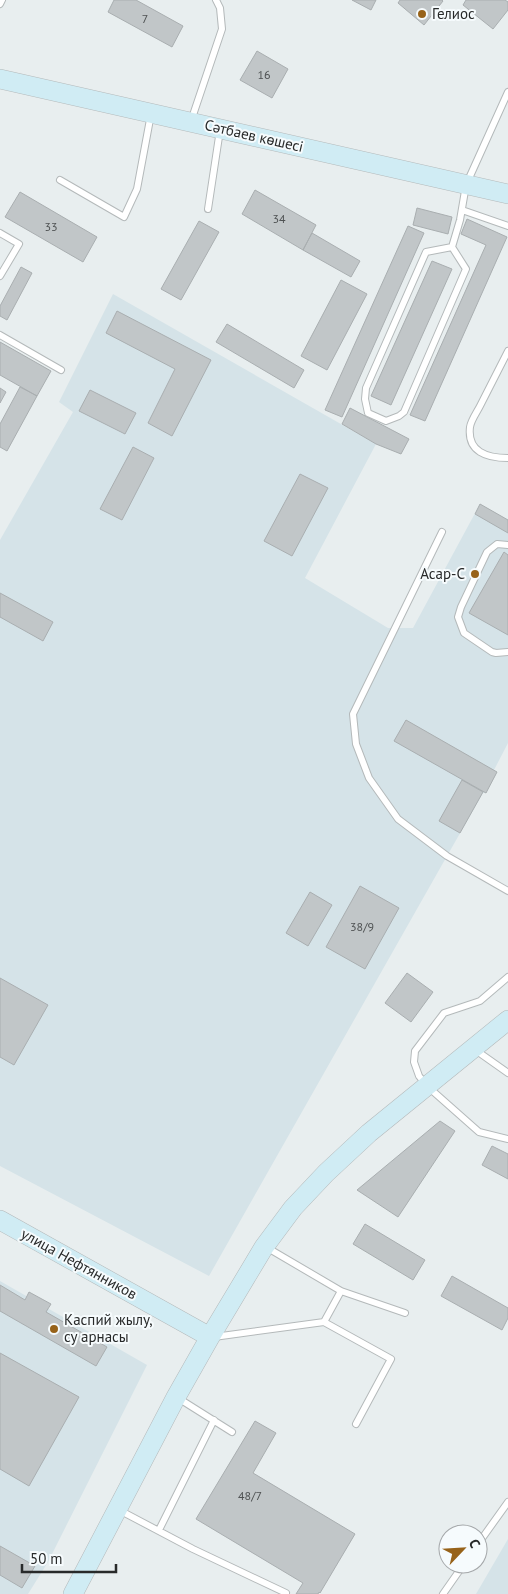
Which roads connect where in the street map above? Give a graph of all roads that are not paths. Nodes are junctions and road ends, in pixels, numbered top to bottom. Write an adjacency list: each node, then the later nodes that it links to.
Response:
1 (2, 0): 3 (lane)
2 (216, 0): 7 (lane)
3 (0, 4)
4 (0, 79): 6 (street, Сәтбаев көшесі)
5 (508, 92): 10 (lane)
6 (152, 113): 7 (street, Сәтбаев көшесі); 9 (lane)
7 (190, 122): 8 (street, Сәтбаев көшесі)
8 (220, 129): 10 (street, Сәтбаев көшесі); 12 (lane)
9 (60, 180)
10 (466, 185): 11 (street, Сәтбаев көшесі); 13 (lane)
11 (508, 194)
12 (208, 209)
13 (462, 210): 14 (lane); 16 (lane)
14 (508, 226)
15 (0, 233): 17 (lane)
16 (452, 247): 16 (lane)
17 (0, 276)
18 (0, 334): 20 (lane)
19 (508, 351): 21 (lane)
20 (61, 370)
21 (508, 458)
22 (442, 532): 25 (lane)
23 (508, 546): 24 (lane)
24 (508, 652)
25 (508, 891)
26 (508, 977): 30 (lane)
27 (508, 1020): 28 (street)
28 (473, 1049): 29 (lane); 30 (street)
29 (508, 1073)
30 (427, 1086): 31 (lane); 33 (street)
31 (508, 1139)
32 (0, 1220): 37 (street, улица Нефтянников)
33 (264, 1246): 34 (lane); 37 (street)
34 (341, 1291): 35 (lane); 36 (lane)
35 (405, 1313)
36 (324, 1322): 37 (lane); 40 (lane)
37 (210, 1338): 38 (street)
38 (176, 1397): 39 (lane); 43 (street)
39 (214, 1420): 41 (lane); 44 (lane)
40 (356, 1424)
41 (232, 1432)
42 (508, 1502): 45 (lane)
43 (118, 1509): 44 (lane); 47 (street)
44 (159, 1530): 48 (lane)
45 (488, 1530)
46 (457, 1574): 49 (lane)
47 (73, 1594)
48 (286, 1594)
49 (443, 1594)

